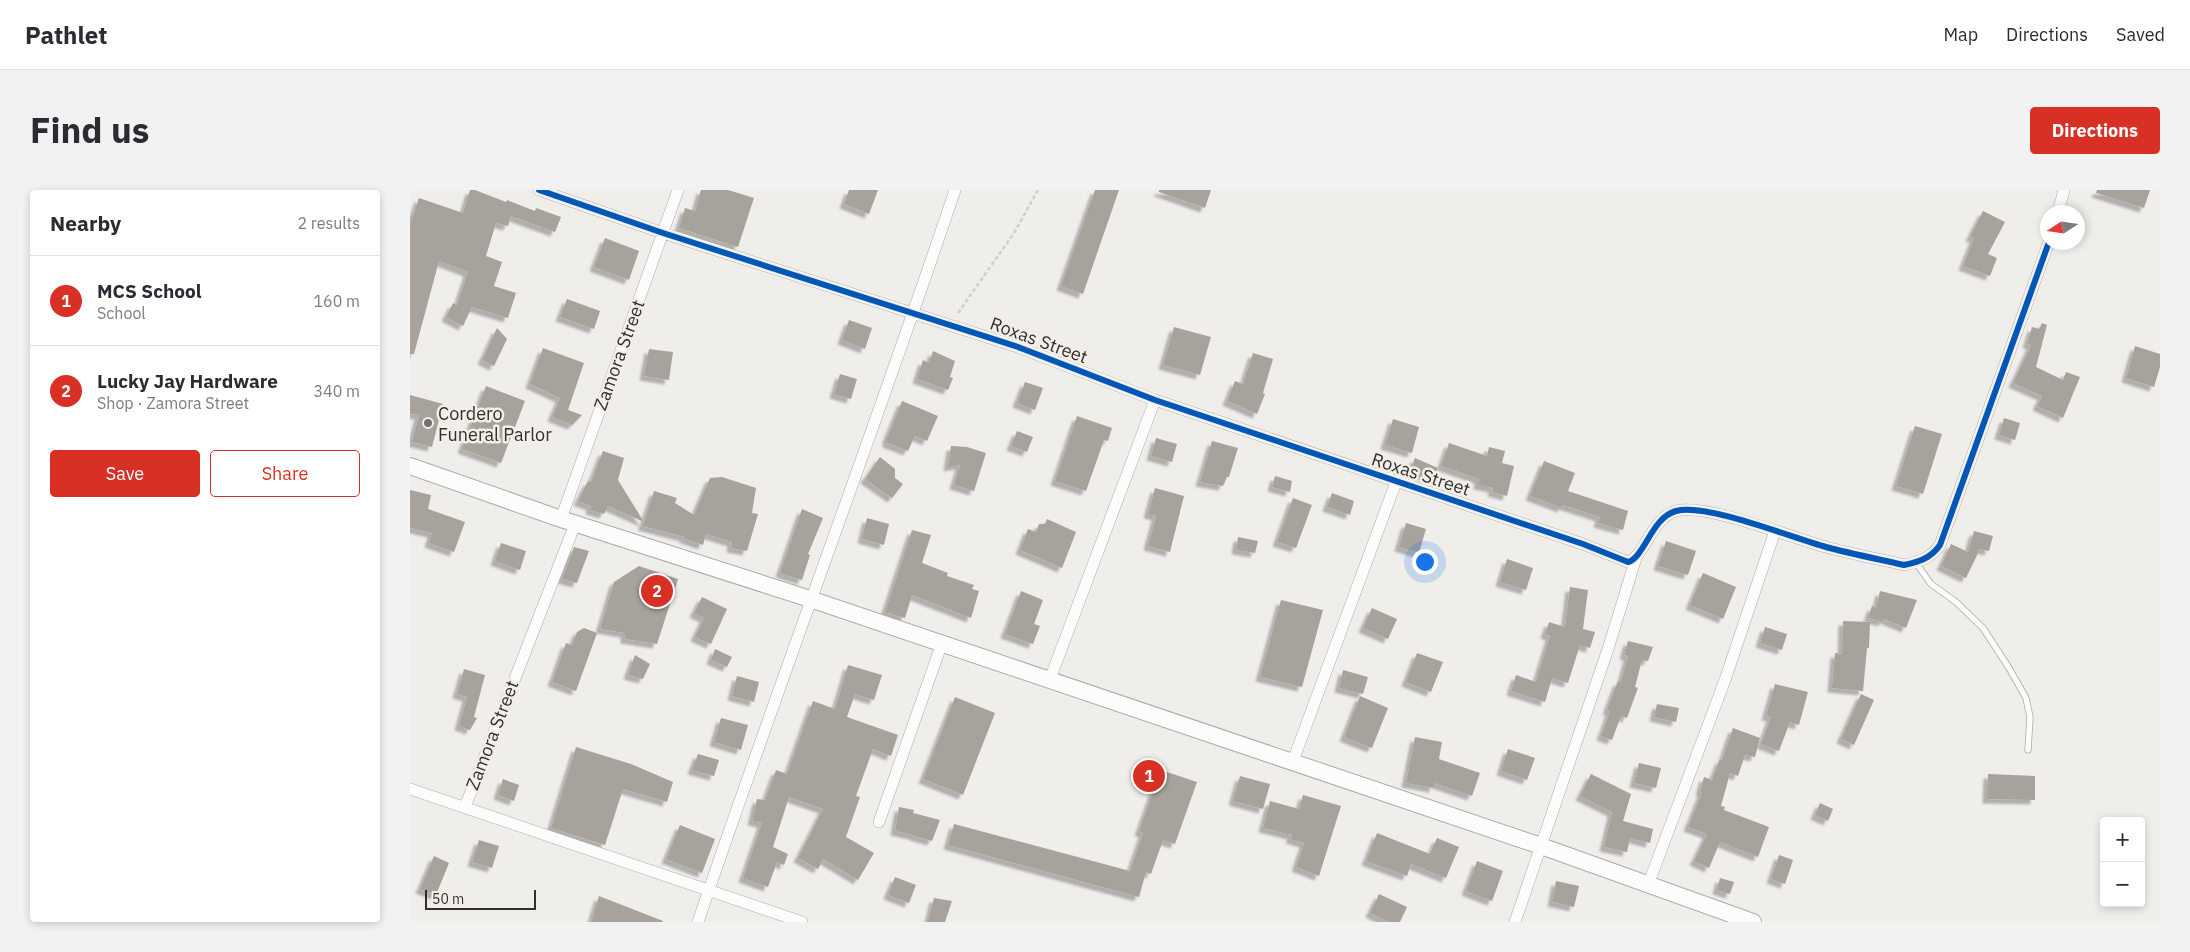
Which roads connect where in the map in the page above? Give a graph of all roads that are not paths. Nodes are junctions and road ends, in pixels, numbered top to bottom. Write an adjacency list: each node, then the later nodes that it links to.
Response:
1 (539, 190): 6 (street, Roxas Street)
2 (678, 190): 6 (street, Zamora Street)
3 (955, 190): 8 (street)
4 (2064, 190): 5 (street)
5 (2060, 205)
6 (663, 233): 8 (street, Roxas Street); 12 (street, Zamora Street)
7 (2046, 250): 15 (street)
8 (914, 313): 9 (street, Roxas Street); 16 (street)
9 (1155, 400): 11 (street, Roxas Street); 18 (street)
10 (410, 466): 12 (main road)
11 (1396, 482): 14 (street, Roxas Street); 20 (street)
12 (568, 521): 16 (main road); 22 (street, Zamora Street)
13 (1775, 531): 14 (street); 15 (street); 25 (street)
14 (1636, 558): 24 (street)
15 (1916, 563): 19 (lane)
16 (810, 599): 17 (main road); 26 (street)
17 (942, 643): 18 (main road); 23 (street)
18 (1050, 679): 20 (main road)
19 (2028, 750)
20 (1293, 761): 24 (main road)
21 (410, 789): 22 (street)
22 (465, 806): 26 (street)
23 (880, 822)
24 (1541, 846): 25 (main road); 29 (street)
25 (1648, 884): 30 (main road)
26 (708, 891): 27 (street); 28 (street)
27 (698, 922)
28 (802, 922)
29 (1515, 922)
30 (1754, 922)

